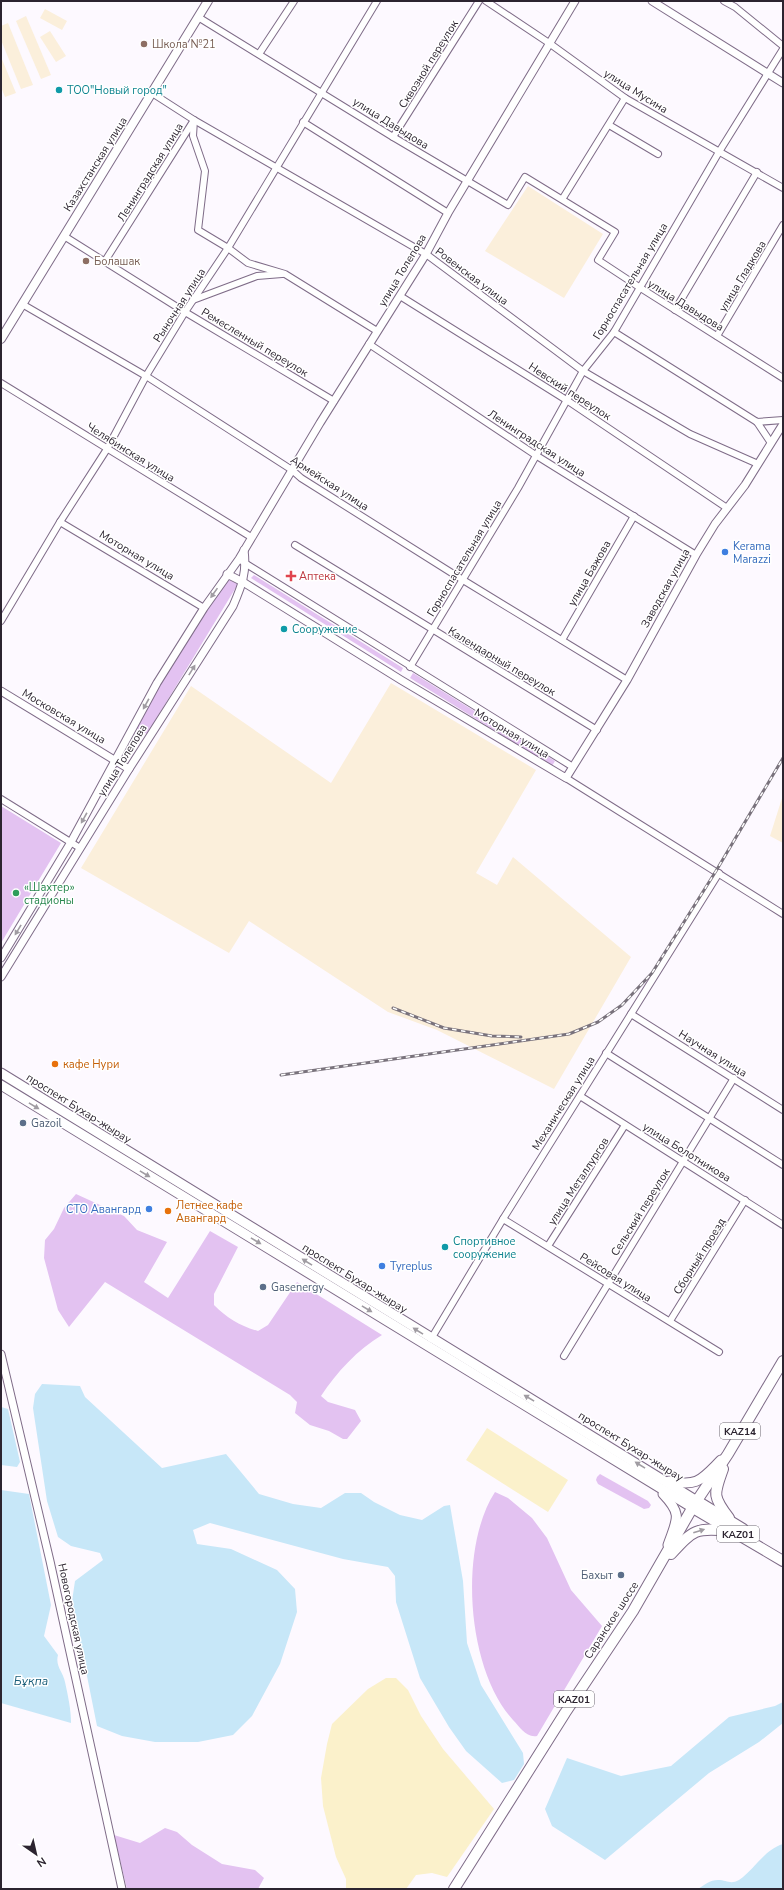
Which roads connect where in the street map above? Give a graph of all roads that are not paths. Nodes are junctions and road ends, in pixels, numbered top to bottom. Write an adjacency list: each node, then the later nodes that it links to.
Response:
1 (208, 1): 9 (main road, Казахстанская улица)
2 (294, 1): 12 (street)
3 (376, 1): 15 (street, Рыночная улица)
4 (479, 1): 21 (street, Сквозной переулок)
5 (486, 1): 10 (street, улица Мусина)
6 (575, 1): 10 (street, улица Толепова)
7 (652, 1): 13 (street)
8 (724, 1): 11 (street)
9 (198, 17): 12 (street, улица Давыдова); 16 (main road, Казахстанская улица)
10 (549, 44): 17 (street, улица Мусина); 26 (street, улица Толепова)
11 (783, 48): 13 (street, Горноспасательная улица)
12 (259, 54): 15 (street, улица Давыдова)
13 (767, 73): 14 (street); 22 (street, Горноспасательная улица)
14 (783, 83)
15 (321, 91): 19 (street, Рыночная улица); 21 (street, улица Давыдова)
16 (152, 93): 18 (street, Ровенская улица); 31 (main road, Казахстанская улица)
17 (625, 98): 20 (street); 22 (street, улица Мусина)
18 (194, 120): 24 (street, Ровенская улица); 32 (street, Ленинградская улица); 34 (street, Ленинградская улица)
19 (302, 122): 24 (street, Рыночная улица); 29 (street)
20 (609, 125): 23 (street); 28 (street)
21 (393, 137): 26 (street, улица Давыдова)
22 (719, 152): 25 (street, улица Мусина); 36 (street, Горноспасательная улица)
23 (658, 154)
24 (277, 167): 32 (street, Рыночная улица); 33 (street, Ровенская улица)
25 (757, 172): 27 (street, улица Мусина); 40 (street)
26 (468, 182): 28 (street, улица Давыдова); 29 (street, улица Толепова)
27 (783, 188)
28 (562, 198): 36 (street, улица Давыдова)
29 (448, 213): 33 (street, улица Толепова)
30 (783, 225): 44 (street, улица Гладкова)
31 (64, 236): 34 (street, Ремесленный переулок); 39 (main road, Казахстанская улица)
32 (228, 248): 35 (street, Ленинградская улица); 38 (street, Рыночная улица)
33 (426, 254): 37 (street, улица Толепова); 47 (street, Ровенская улица)
34 (105, 261): 41 (street, Ремесленный переулок)
35 (285, 274): 38 (street); 42 (street, Ленинградская улица)
36 (639, 288): 40 (street, улица Давыдова); 43 (street, Горноспасательная улица)
37 (400, 296): 42 (street, улица Толепова); 52 (street, Невский переулок)
38 (193, 300): 41 (street, Рыночная улица)
39 (22, 304): 45 (main road, Казахстанская улица); 48 (street, Армейская улица)
40 (675, 310): 44 (street, улица Давыдова)
41 (185, 312): 48 (street, Рыночная улица); 51 (street, Ремесленный переулок)
42 (377, 331): 46 (street, улица Толепова)
43 (614, 332): 47 (street, Горноспасательная улица); 54 (street)
44 (717, 336): 49 (street, улица Давыдова)
45 (1, 339)
46 (369, 344): 51 (street, улица Толепова); 58 (street, Ленинградская улица)
47 (583, 371): 52 (street, Горноспасательная улица); 59 (street, Ровенская улица)
48 (146, 376): 57 (street, Рыночная улица); 60 (street, Армейская улица)
49 (783, 378)
50 (1, 383): 57 (street, Челябинская улица)
51 (334, 401): 60 (street, улица Толепова)
52 (568, 401): 58 (street, Горноспасательная улица); 61 (street, Невский переулок)
53 (783, 420): 54 (street)
54 (757, 422): 56 (street)
55 (783, 424): 56 (street, Заводская улица)
56 (771, 443): 59 (street, Заводская улица)
57 (106, 449): 63 (street, Рыночная улица); 64 (street, Челябинская улица)
58 (537, 456): 62 (street, Ленинградская улица); 71 (street, Горноспасательная улица)
59 (758, 464): 61 (street, Заводская улица)
60 (292, 470): 64 (street, улица Толепова); 71 (street, Армейская улица)
61 (727, 508): 67 (street, Заводская улица)
62 (634, 516): 67 (street, Ленинградская улица); 76 (street, улица Бажова)
63 (60, 522): 73 (street, Моторная улица); 74 (street, Рыночная улица)
64 (251, 537): 66 (street, улица Толепова)
65 (295, 545): 75 (street, Календарный переулок)
66 (244, 550): 68 (street, улица Толепова); 69 (street, улица Толепова)
67 (696, 555): 78 (street, Заводская улица)
68 (239, 559): 69 (street, Моторная улица); 70 (street, улица Толепова)
69 (246, 564): 72 (street, улица Толепова); 77 (street, Моторная улица)
70 (227, 574): 72 (street, Моторная улица); 73 (street, улица Толепова, one-way to 73)
71 (463, 580): 75 (street, Горноспасательная улица); 76 (street, Армейская улица)
72 (243, 582): 83 (street, улица Толепова, one-way to 72); 84 (street, Моторная улица)
73 (204, 608): 81 (street, улица Толепова, one-way to 81)
74 (1, 621)
75 (433, 631): 77 (street, Горноспасательная улица); 80 (street, Календарный переулок)
76 (562, 640): 78 (street, Армейская улица)
77 (410, 667): 82 (street, Моторная улица)
78 (627, 680): 80 (street, Заводская улица)
79 (1, 691): 81 (street, Московская улица)
80 (597, 730): 82 (street, Заводская улица)
81 (115, 760): 83 (street, Московская улица); 86 (street, улица Толепова, one-way to 86)
82 (573, 767): 84 (street, Заводская улица)
83 (129, 769): 87 (street, улица Толепова)
84 (566, 778): 88 (street, Моторная улица)
85 (1, 799): 86 (street)
86 (71, 842): 87 (street); 90 (street, улица Толепова, one-way to 90)
87 (80, 848): 91 (street, улица Толепова)
88 (719, 873): 89 (street, Моторная улица); 92 (street, Механическая улица)
89 (783, 914)
90 (1, 958)
91 (1, 977)
92 (631, 1014): 93 (street, Механическая улица); 95 (street, Научная улица)
93 (606, 1053): 97 (street, Механическая улица); 99 (street)
94 (1, 1073): 103 (main road, проспект Бухар-жырау)
95 (734, 1078): 98 (street, Научная улица); 99 (street, Сельский переулок)
96 (1, 1085): 103 (main road, проспект Бухар-жырау, one-way to 103)
97 (580, 1096): 100 (street, улица Болотникова); 105 (street, Механическая улица)
98 (782, 1108)
99 (709, 1118): 101 (street, Сельский переулок); 102 (street)
100 (625, 1126): 101 (street, улица Болотникова); 107 (street, улица Металлургов)
101 (682, 1162): 104 (street, улица Болотникова); 108 (street, Сельский переулок)
102 (783, 1164)
103 (175, 1186): 110 (main road, проспект Бухар-жырау)
104 (745, 1200): 106 (street, улица Болотникова); 109 (street, Сборный проезд)
105 (503, 1219): 107 (street, Рейсовая улица); 110 (street, Механическая улица)
106 (783, 1225)
107 (548, 1246): 108 (street, Рейсовая улица)
108 (608, 1283): 109 (street, Рейсовая улица); 113 (street, Сельский переулок)
109 (670, 1321): 111 (street, Рейсовая улица)
110 (429, 1342): 116 (main road, проспект Бухар-жырау, one-way to 110); 117 (main road, проспект Бухар-жырау)
111 (718, 1352)
112 (1, 1354): 123 (street, Новогородская улица)
113 (564, 1356)
114 (783, 1361): 115 (highway, Саранское шоссе / KAZ14)
115 (728, 1454): 116 (main road); 118 (highway, Саранское шоссе / KAZ14); 119 (highway)
116 (663, 1480): 118 (main road, проспект Бухар-жырау)
117 (655, 1486): 118 (main road, проспект Бухар-жырау); 122 (main road)
118 (695, 1505): 119 (highway, KАZ01); 122 (highway, Саранское шоссе / KAZ01)
119 (734, 1527): 120 (highway, KАZ01); 121 (highway, KАZ01); 122 (highway, KАZ01, one-way to 119)
120 (783, 1553)
121 (783, 1561)
122 (660, 1566): 124 (highway, Саранское шоссе / KAZ01)
123 (122, 1889)
124 (454, 1889)

